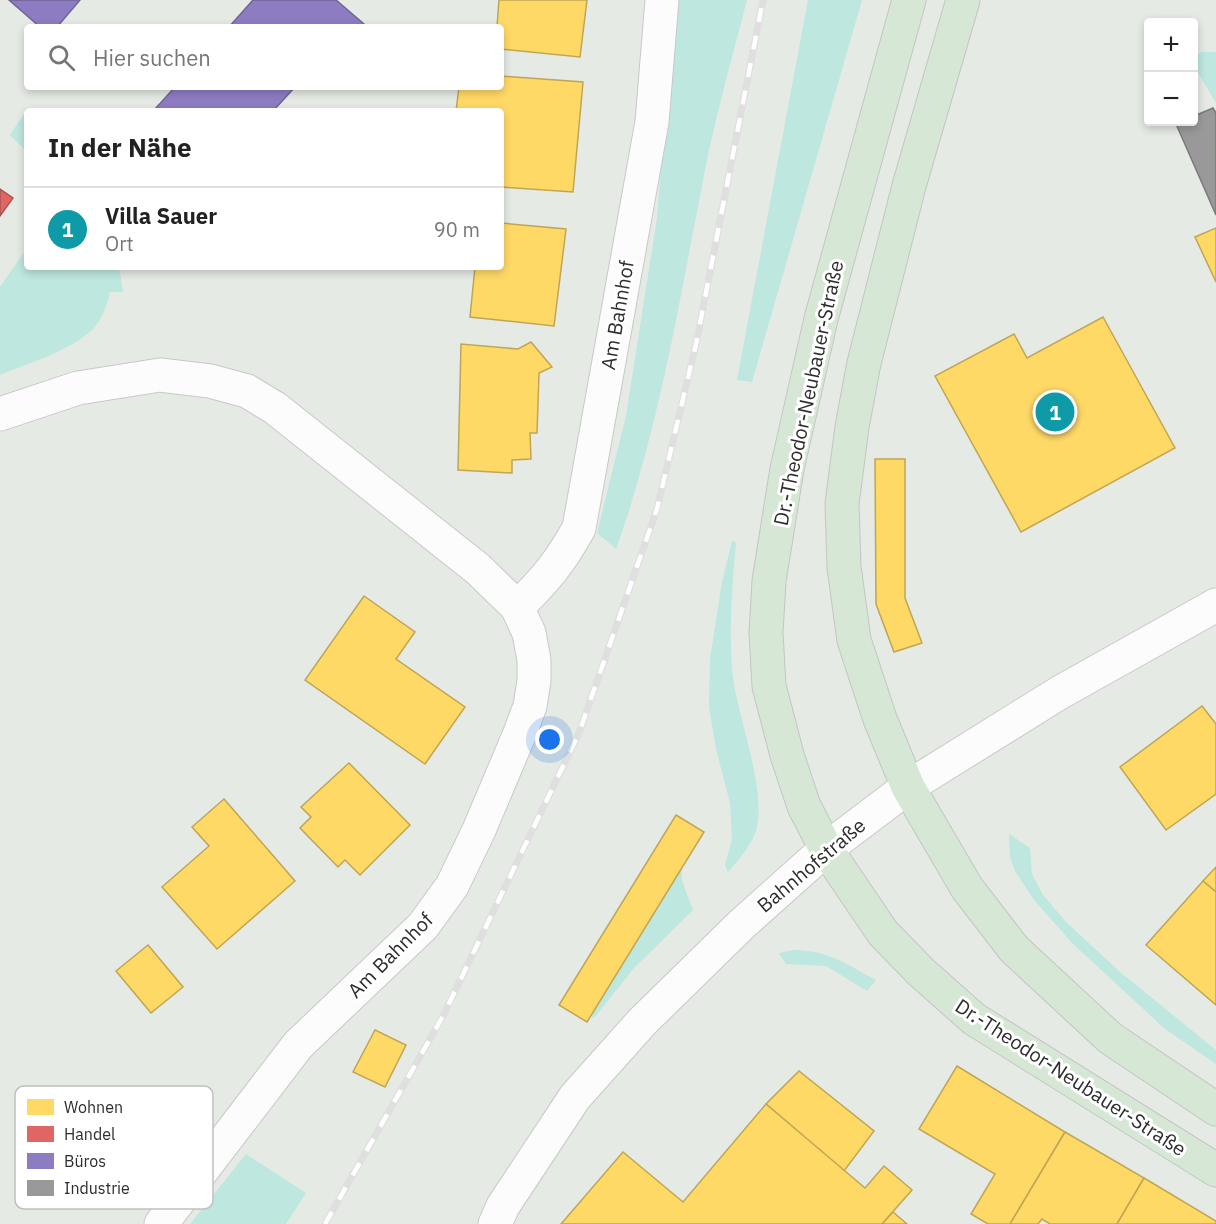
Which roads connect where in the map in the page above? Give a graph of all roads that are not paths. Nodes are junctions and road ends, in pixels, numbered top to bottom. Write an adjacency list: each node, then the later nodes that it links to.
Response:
1 (662, 0): 6 (street, Am Bahnhof)
2 (909, 0): 8 (main road, Dr.-Theodor-Neubauer-Straße)
3 (963, 0): 7 (main road)
4 (0, 414): 6 (street, Am Bahnhof)
5 (1216, 605): 7 (street, Bahnhofstraße)
6 (517, 608): 10 (street, Am Bahnhof)
7 (909, 787): 8 (street, Bahnhofstraße); 9 (main road)
8 (826, 849): 11 (main road, Dr.-Theodor-Neubauer-Straße); 14 (street, Bahnhofstraße)
9 (1216, 1109)
10 (213, 1156)
11 (1216, 1170)
12 (173, 1209): 13 (street, Am Bahnhof)
13 (161, 1224)
14 (495, 1224)

